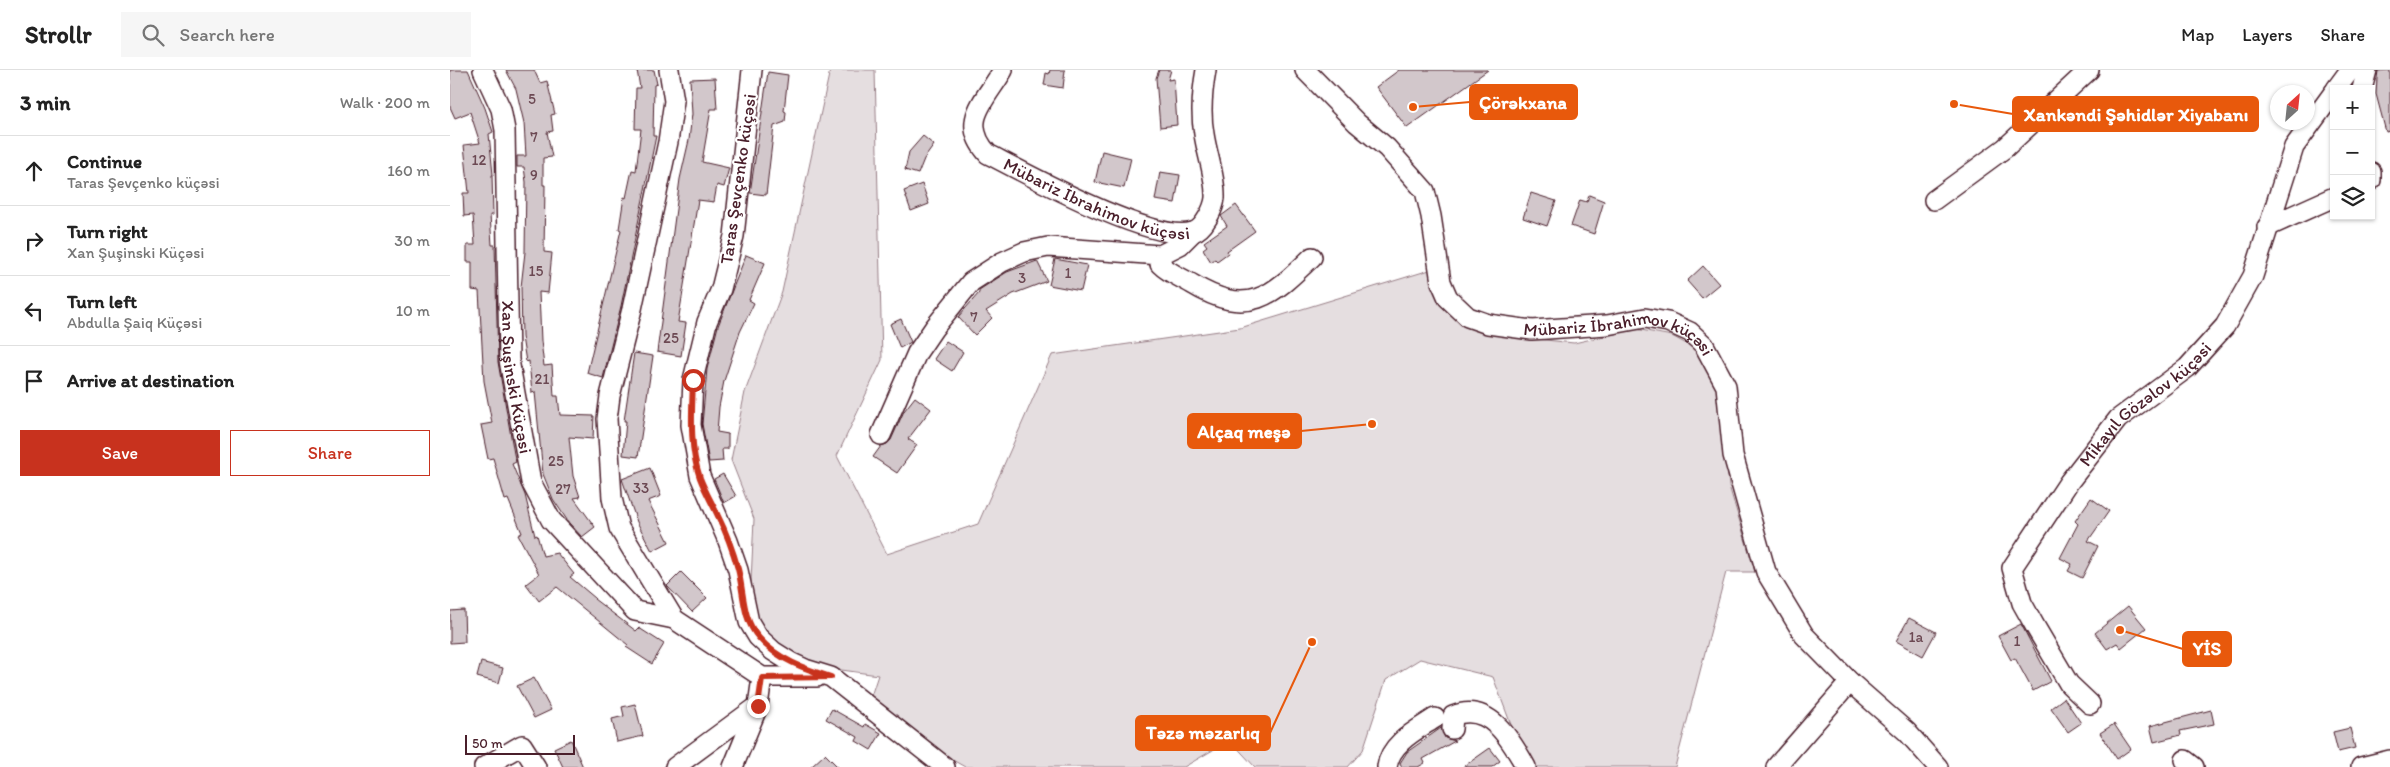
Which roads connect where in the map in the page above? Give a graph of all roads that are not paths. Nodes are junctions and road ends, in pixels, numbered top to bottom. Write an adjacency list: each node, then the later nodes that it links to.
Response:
1 (483, 70): 20 (street, Xan Şuşinski Küçəsi)
2 (752, 70): 21 (street, Taras Şevçenko küçəsi)
3 (1003, 70): 16 (street, Mübariz İbrahimov küçəsi)
4 (1206, 70): 16 (street, Mübariz İbrahimov küçəsi)
5 (1305, 70): 23 (street, Mübariz İbrahimov küçəsi)
6 (2089, 70): 14 (street)
7 (2350, 70): 10 (street, Mikayıl Gözəlov küçəsi)
8 (2366, 70): 11 (street)
9 (674, 71): 20 (street, Xan Şuşinski Küçəsi)
10 (2339, 85)
11 (2363, 85)
12 (2330, 97): 15 (street, Mikayıl Gözəlov küçəsi)
13 (2330, 199): 15 (street)
14 (1934, 200)
15 (2267, 227): 24 (street, Mikayıl Gözəlov küçəsi)
16 (1193, 232): 17 (street)
17 (1160, 254): 18 (street); 19 (street)
18 (1312, 257)
19 (881, 435)
20 (674, 619): 22 (street, Xan Şuşinski Küçəsi)
21 (831, 677): 22 (street); 33 (street)
22 (762, 678): 25 (street)
23 (1850, 682): 36 (street); 37 (street, Mübariz İbrahimov küçəsi)
24 (2090, 704)
25 (758, 706): 31 (street); 32 (street)
26 (1435, 718): 34 (street)
27 (1452, 728): 35 (street)
28 (2390, 760): 38 (street)
29 (484, 767): 30 (street)
30 (536, 767)
31 (675, 767)
32 (734, 767)
33 (945, 767)
34 (1387, 767)
35 (1526, 767)
36 (1776, 767)
37 (1938, 767)
38 (2361, 767)

